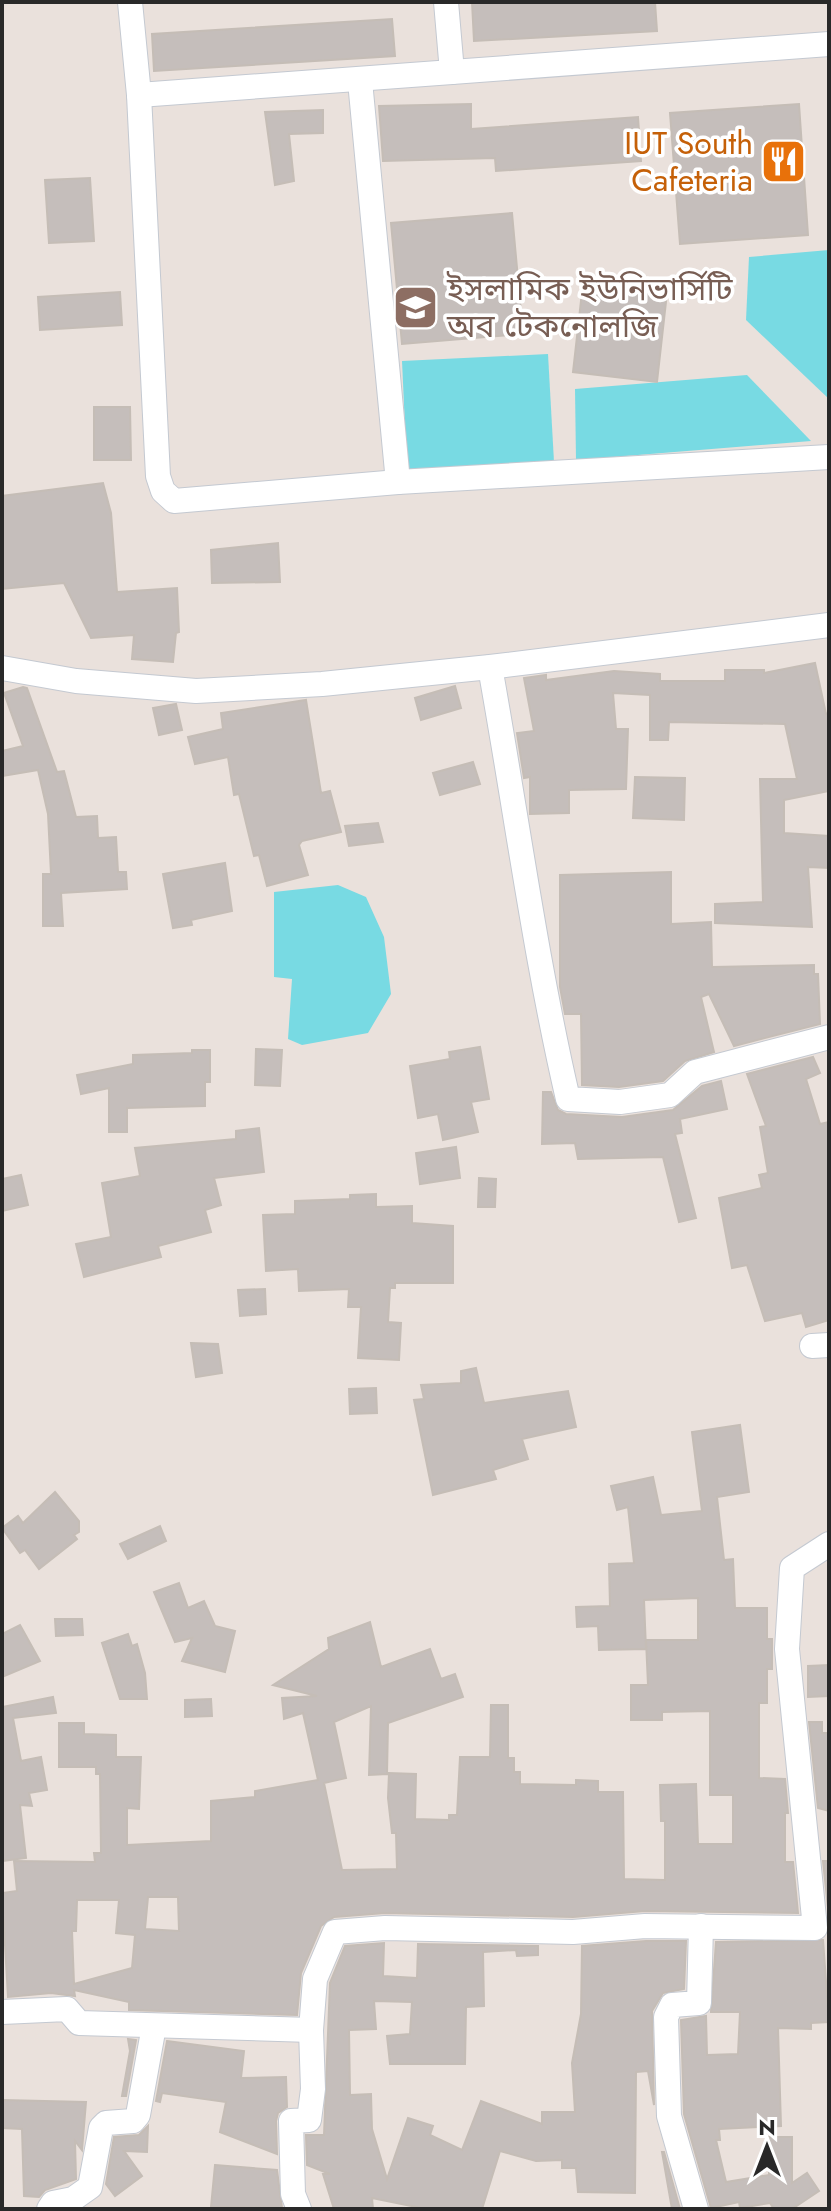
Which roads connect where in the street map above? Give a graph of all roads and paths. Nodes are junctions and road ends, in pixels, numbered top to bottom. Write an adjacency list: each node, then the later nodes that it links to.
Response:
1 (130, 2): 6 (street)
2 (446, 2): 4 (street)
3 (829, 44): 4 (street)
4 (452, 72): 5 (street)
5 (360, 81): 6 (street); 8 (street)
6 (139, 95): 8 (street)
7 (829, 457): 8 (street)
8 (398, 482)
9 (829, 625): 10 (street)
10 (490, 667): 11 (street); 12 (street)
11 (2, 668)
12 (829, 1037)
13 (829, 1544): 14 (street)
14 (701, 1926): 17 (street); 20 (street)
15 (2, 2012): 16 (street)
16 (154, 2026): 17 (street); 18 (street)
17 (311, 2030): 19 (street)
18 (49, 2209)
19 (299, 2209)
20 (696, 2209)

